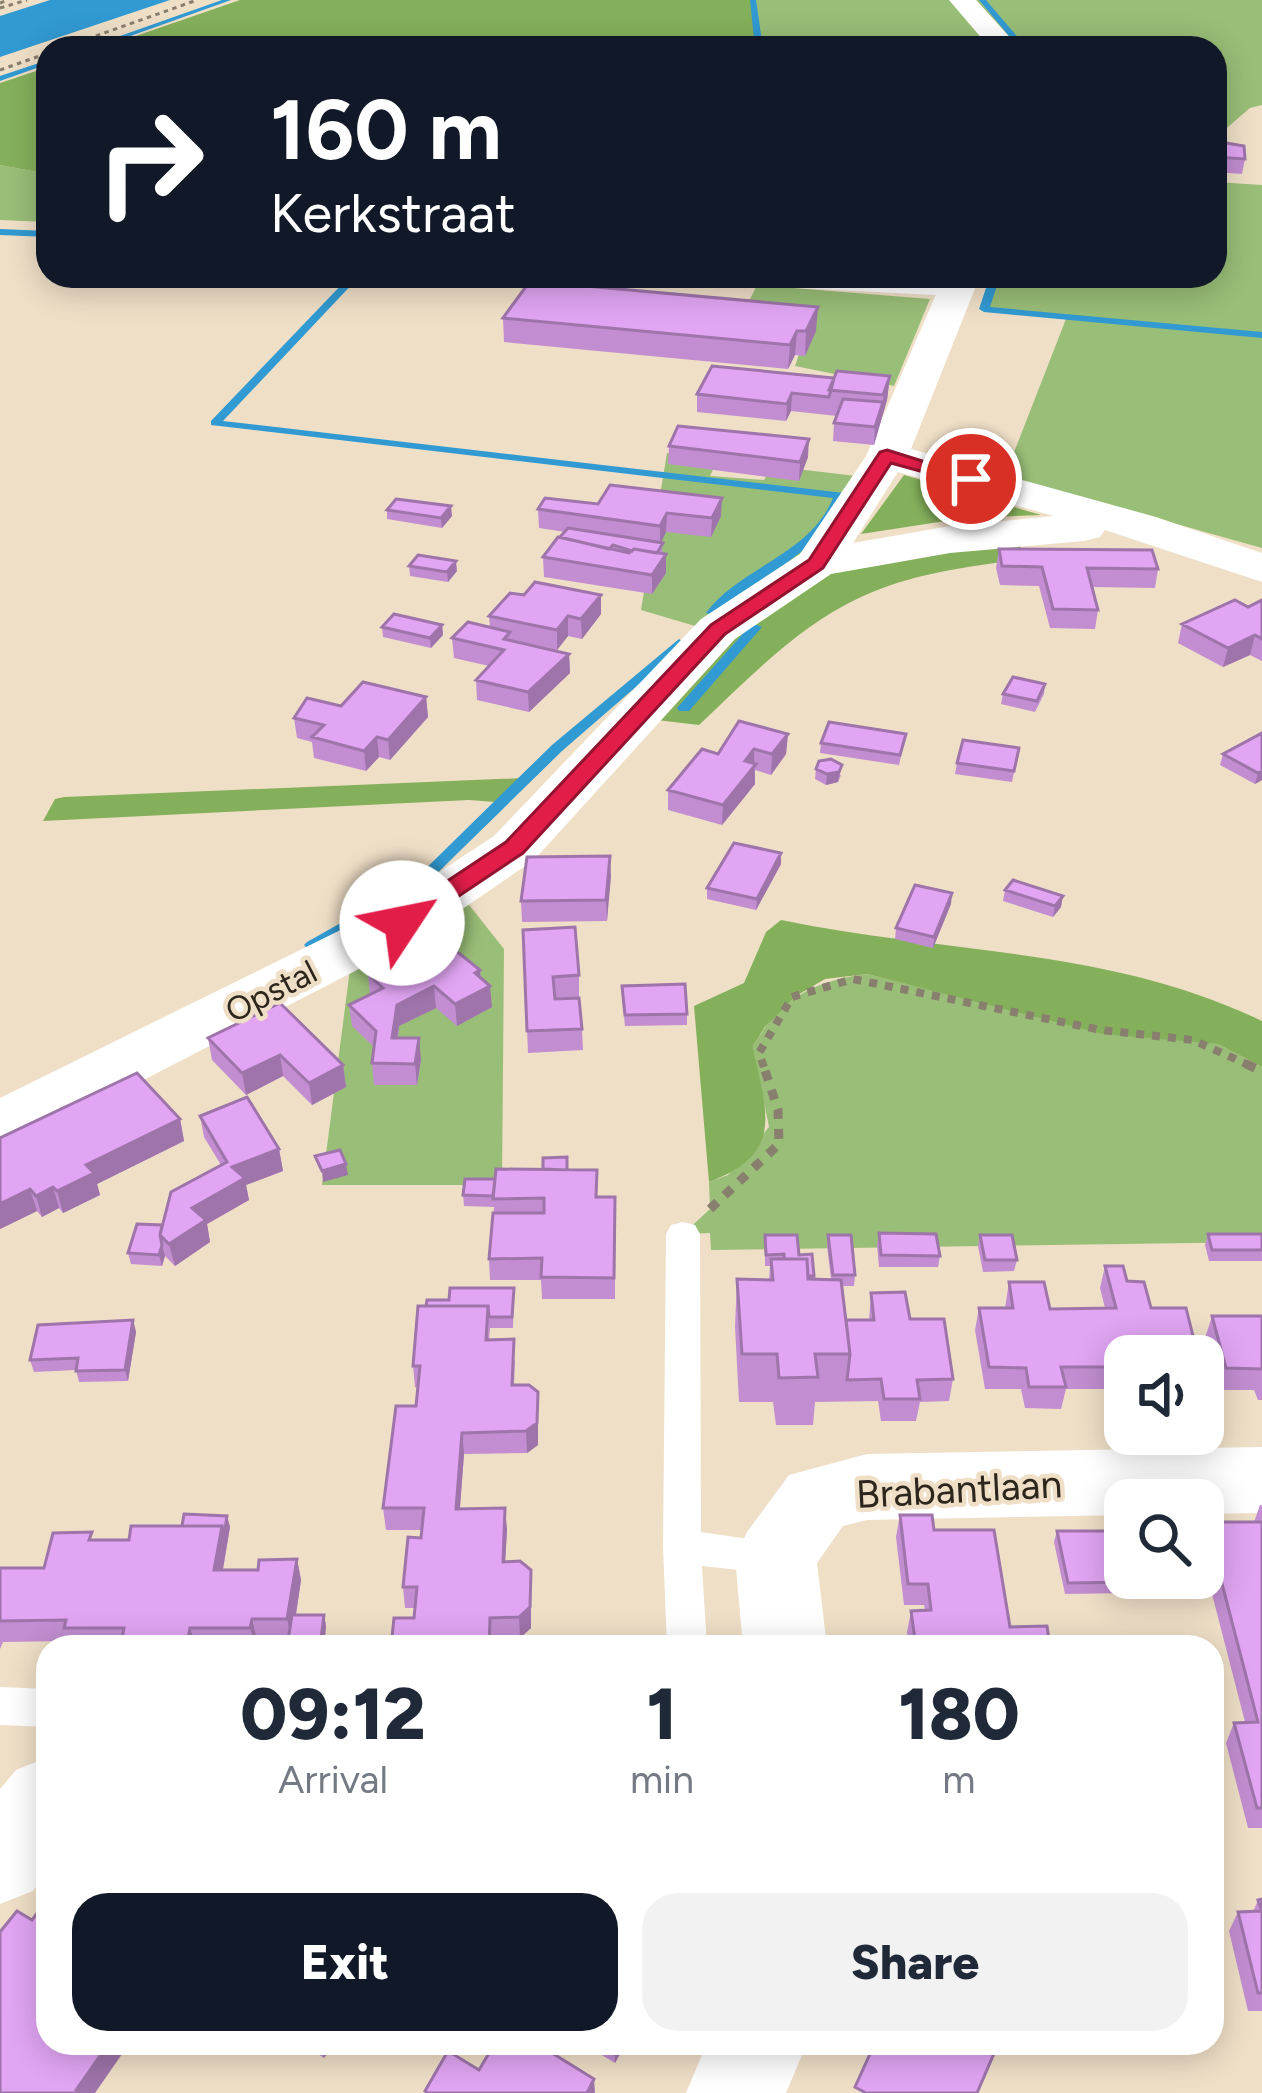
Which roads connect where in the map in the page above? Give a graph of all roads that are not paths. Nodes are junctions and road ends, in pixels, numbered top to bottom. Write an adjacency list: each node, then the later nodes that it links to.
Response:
1 (962, 0): 2 (street)
2 (994, 36)
3 (956, 288): 4 (street, Opstal)
4 (887, 456): 5 (street); 6 (street, Opstal)
5 (1140, 526): 6 (street); 7 (street)
6 (816, 564): 8 (street, Opstal)
7 (1262, 568)
8 (0, 1126)
9 (683, 1234): 11 (lane)
10 (1262, 1480): 12 (street, Brabantlaan)
11 (682, 1547): 12 (lane); 13 (lane)
12 (776, 1557): 14 (street)
13 (686, 1635)
14 (784, 1635)
15 (0, 1706): 16 (lane)
16 (36, 1708)
17 (36, 1815): 18 (street)
18 (0, 1859)
19 (753, 2055): 20 (street)
20 (736, 2093)

